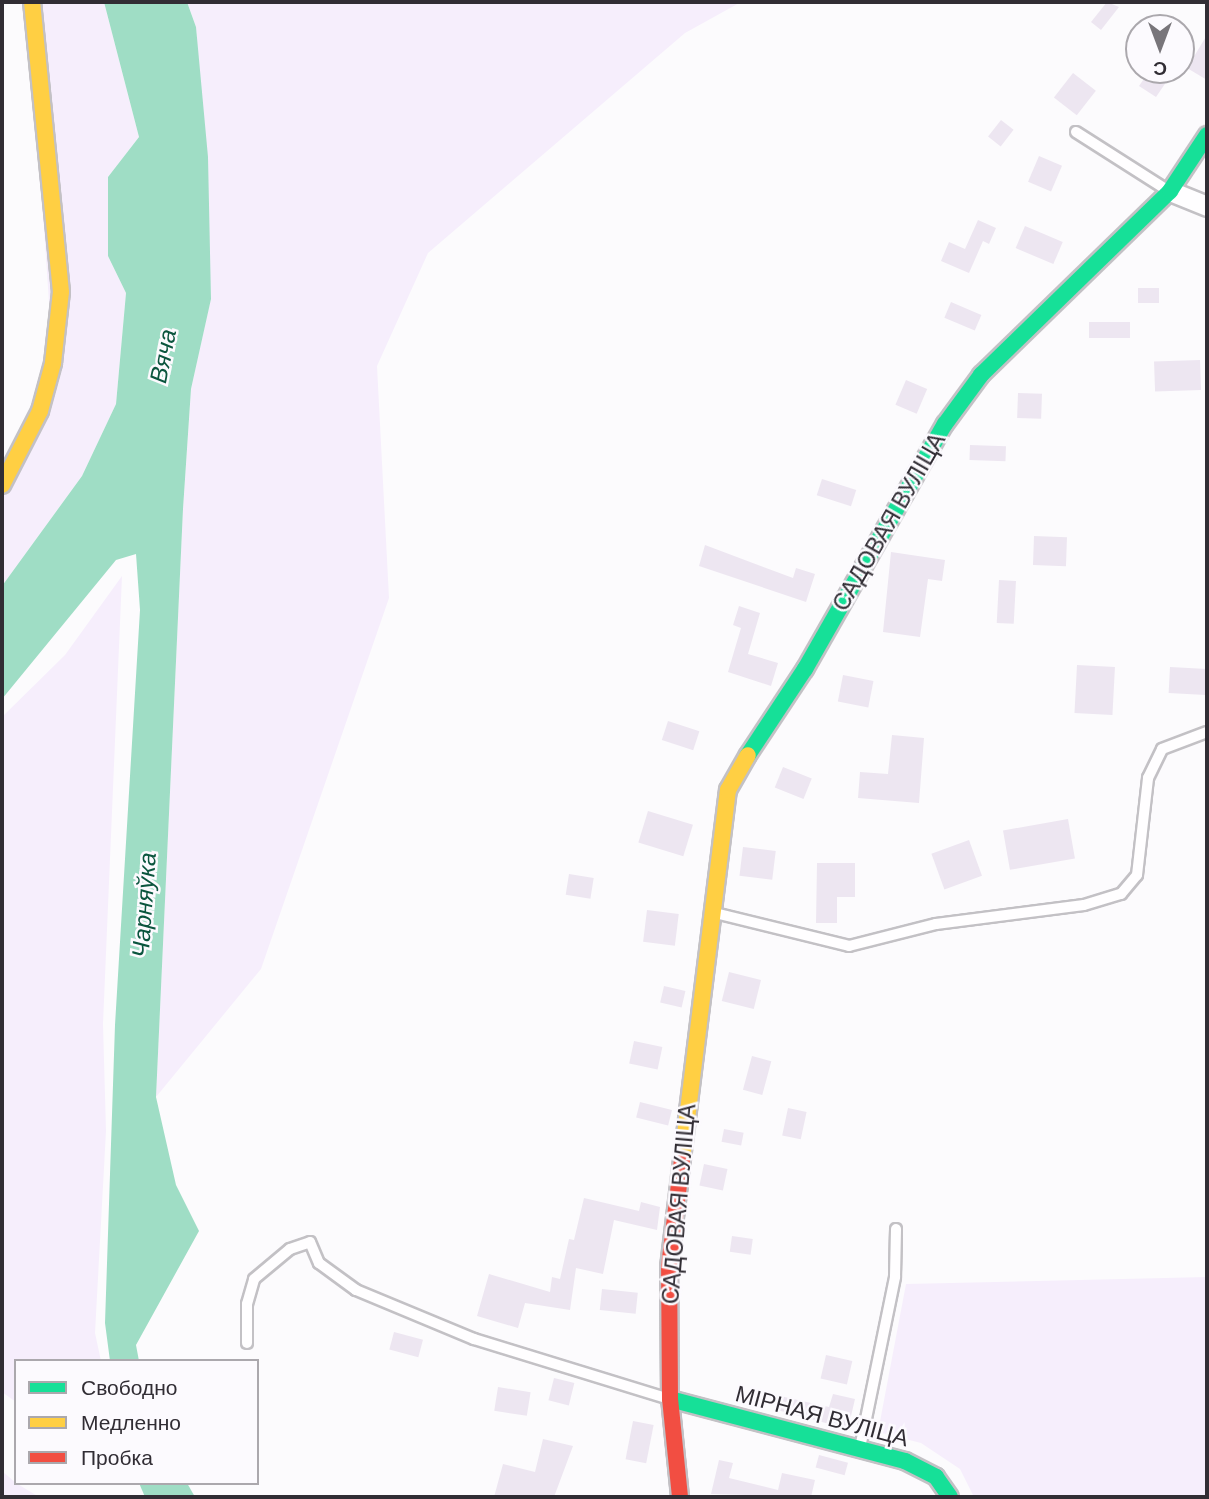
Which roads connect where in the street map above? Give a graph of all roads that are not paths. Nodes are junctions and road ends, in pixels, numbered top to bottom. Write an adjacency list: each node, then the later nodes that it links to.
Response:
1 (32, 2): 6 (street)
2 (1076, 132): 4 (lane)
3 (1207, 135): 4 (street, САДОВАЯ ВУЛІЦА)
4 (1170, 191): 5 (street); 8 (street, САДОВАЯ ВУЛІЦА)
5 (1207, 206)
6 (2, 485)
7 (1207, 732): 8 (lane)
8 (710, 912): 11 (street, САДОВАЯ ВУЛІЦА)
9 (896, 1229): 12 (lane)
10 (247, 1343): 11 (lane)
11 (670, 1399): 12 (street, МІРНАЯ ВУЛІЦА); 13 (street, САДОВАЯ ВУЛІЦА)
12 (860, 1449): 14 (street, МІРНАЯ ВУЛІЦА)
13 (680, 1497)
14 (950, 1497)

